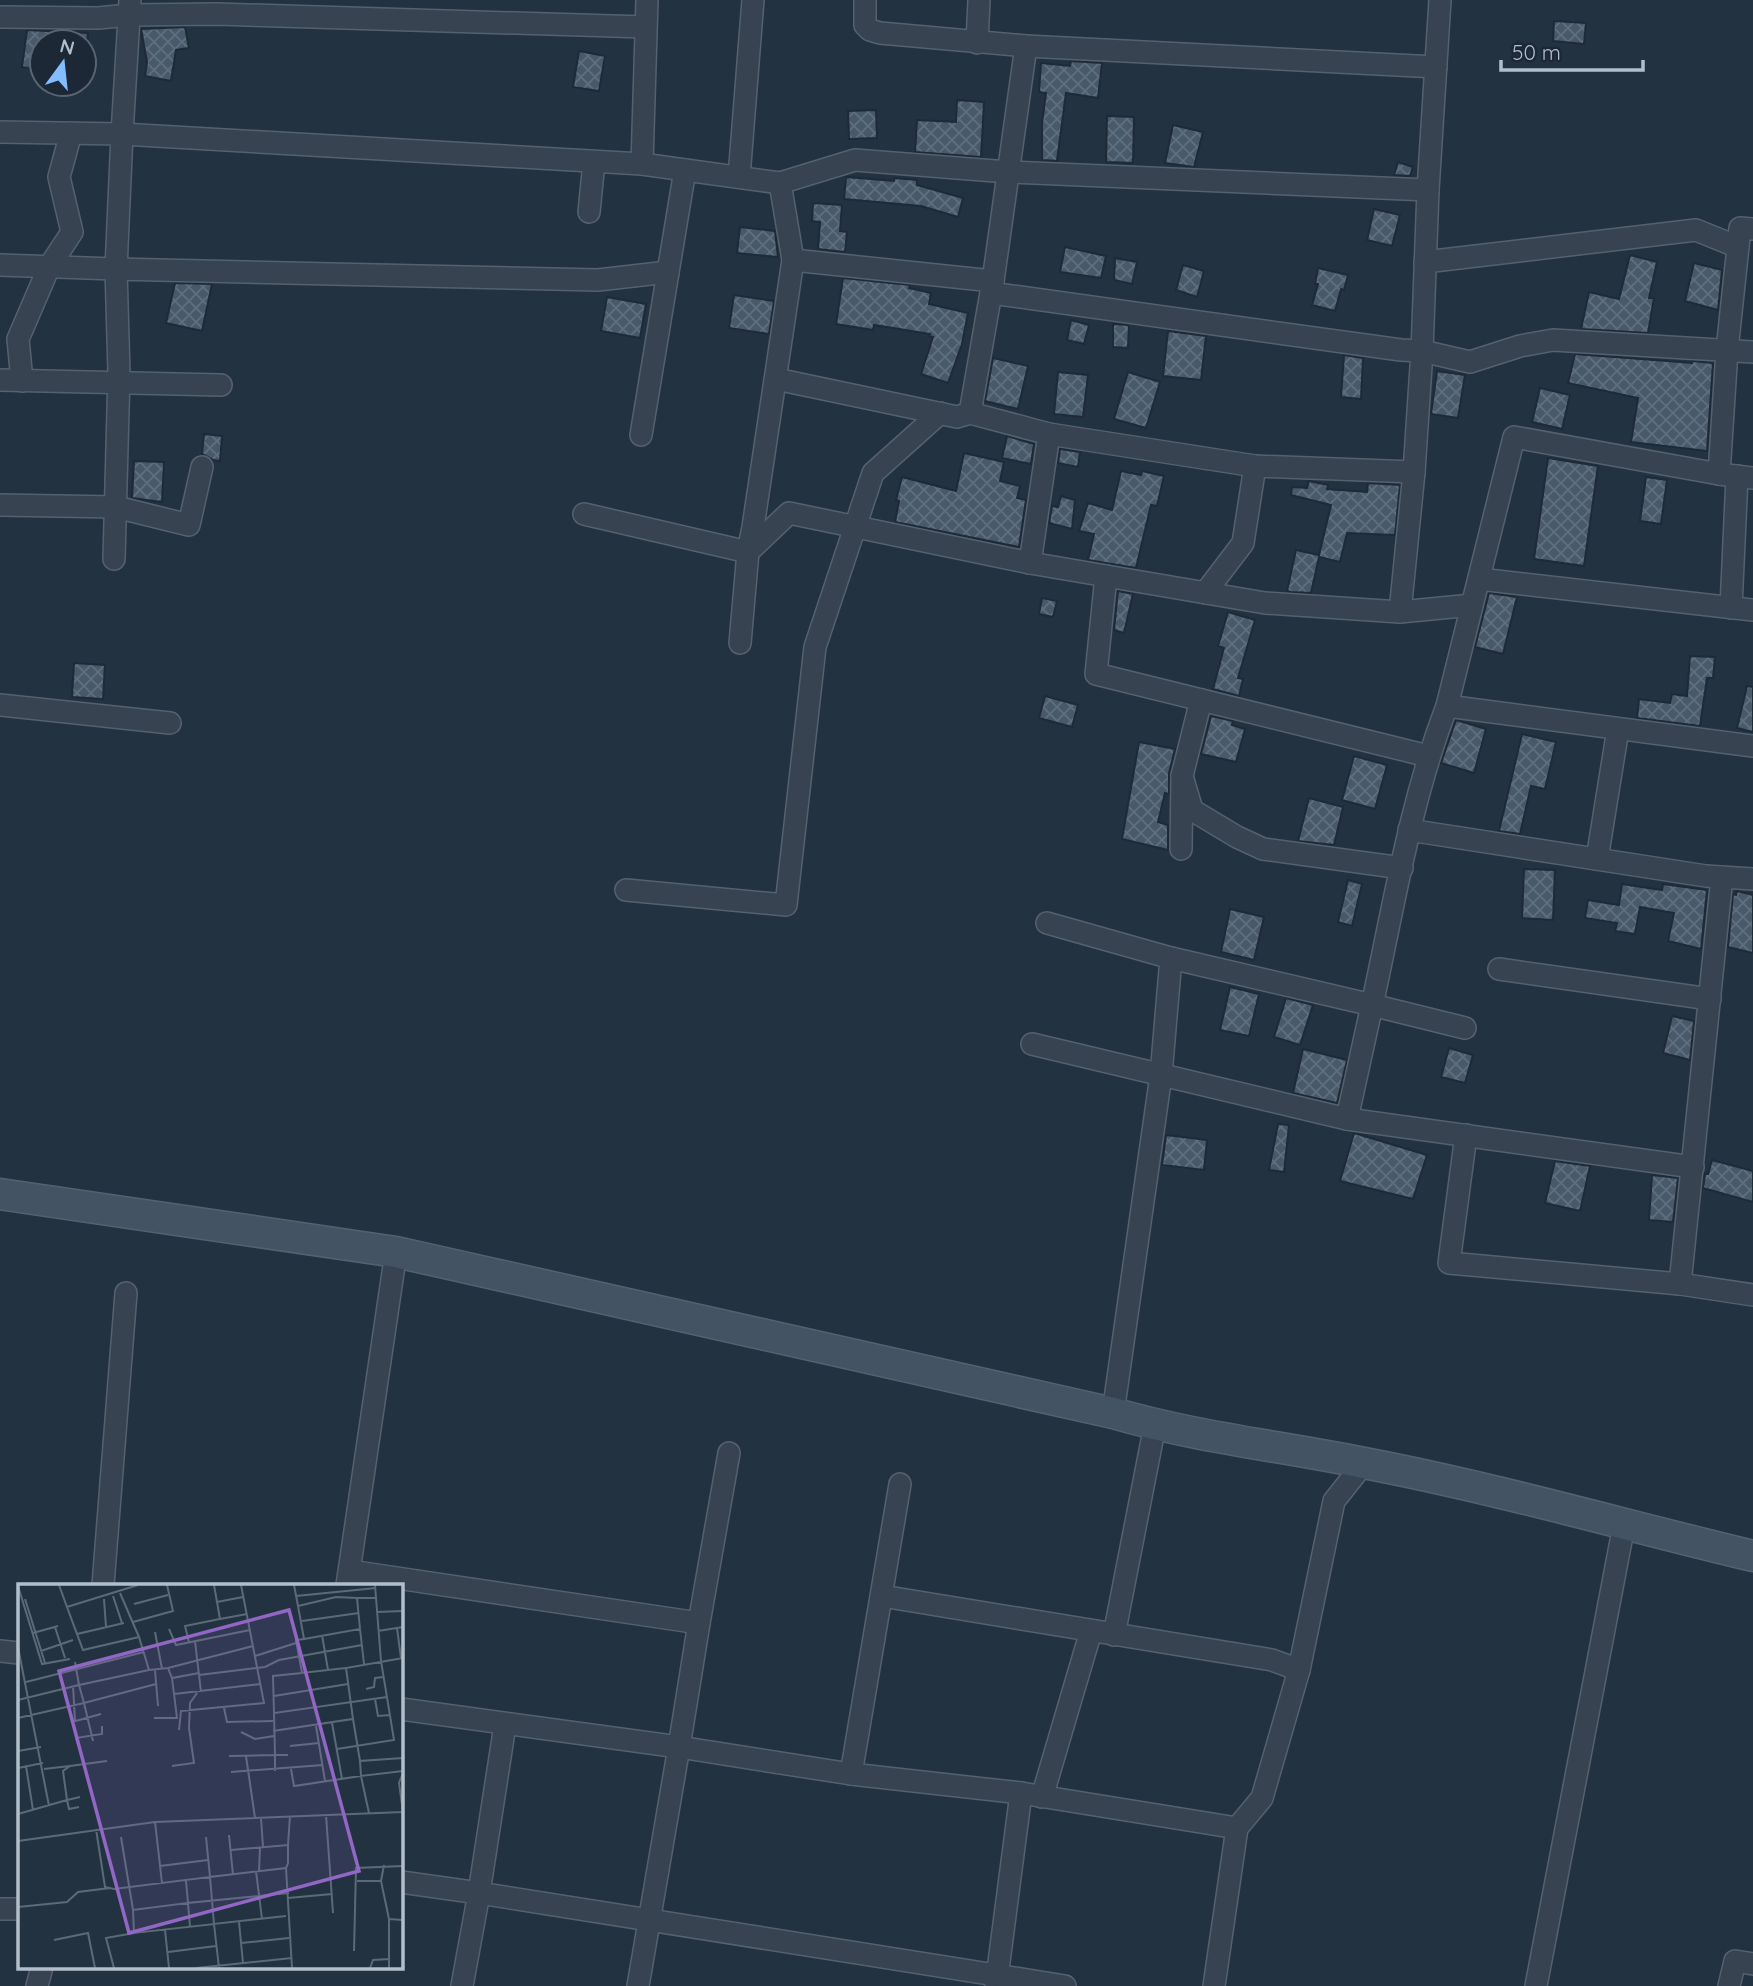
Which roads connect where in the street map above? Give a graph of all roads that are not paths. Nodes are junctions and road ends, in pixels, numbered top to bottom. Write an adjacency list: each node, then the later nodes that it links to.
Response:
1 (647, 0): 9 (street)
2 (753, 0): 20 (street)
3 (865, 0): 10 (street)
4 (979, 0): 10 (street)
5 (1440, 0): 12 (street)
6 (230, 7): 7 (street); 9 (street)
7 (130, 8): 8 (street); 15 (street)
8 (0, 17)
9 (645, 27): 17 (street)
10 (977, 43): 11 (street)
11 (1026, 46): 12 (street); 19 (street)
12 (1436, 67): 22 (street)
13 (0, 132): 14 (street)
14 (71, 133): 15 (street); 29 (street)
15 (122, 134): 16 (street); 30 (street)
16 (594, 162): 17 (street); 23 (street)
17 (642, 164): 18 (street)
18 (685, 170): 20 (street); 31 (street)
19 (1008, 172): 21 (street); 22 (street); 32 (street)
20 (739, 177): 21 (street)
21 (780, 183): 26 (street)
22 (1428, 190): 27 (street)
23 (589, 212)
24 (1753, 229): 25 (street)
25 (1738, 247): 27 (street); 33 (street)
26 (793, 260): 32 (street); 36 (street)
27 (1425, 262): 34 (street)
28 (0, 265): 29 (street)
29 (49, 267): 30 (street); 38 (street)
30 (117, 269): 31 (street); 39 (street)
31 (668, 272): 44 (street)
32 (992, 287): 34 (street); 42 (street)
33 (1727, 350): 34 (street); 35 (street); 48 (street)
34 (1422, 351): 47 (street)
35 (1753, 352)
36 (776, 379): 41 (street); 53 (street)
37 (0, 380): 38 (street)
38 (22, 381): 39 (street)
39 (119, 383): 40 (street); 50 (street)
40 (222, 386)
41 (940, 413): 42 (street); 52 (street)
42 (970, 413): 43 (street)
43 (1049, 434): 45 (street); 55 (street)
44 (641, 435)
45 (1255, 466): 47 (street); 58 (street)
46 (202, 467): 50 (street)
47 (1414, 471): 62 (street)
48 (1737, 476): 57 (street); 60 (street)
49 (0, 505): 50 (street)
50 (116, 507): 54 (street)
51 (584, 514): 53 (street)
52 (855, 526): 53 (street); 55 (street); 78 (street)
53 (748, 552): 63 (street)
54 (114, 559)
55 (1030, 563): 56 (street)
56 (1106, 576): 58 (street); 64 (street)
57 (1479, 579): 59 (street); 60 (street)
58 (1205, 593): 62 (street)
59 (1472, 605): 62 (street); 66 (street)
60 (1731, 608): 61 (street)
61 (1753, 610)
62 (1400, 612)
63 (740, 643)
64 (1201, 700): 70 (street); 71 (street)
65 (0, 705): 67 (street)
66 (1447, 706): 68 (street); 70 (street)
67 (170, 723)
68 (1618, 729): 69 (street); 74 (street)
69 (1753, 746)
70 (1428, 756): 72 (street)
71 (1182, 776): 73 (street); 75 (street)
72 (1409, 830): 74 (street); 75 (street)
73 (1181, 849)
74 (1597, 859): 76 (street)
75 (1402, 867): 83 (street)
76 (1722, 877): 77 (street); 82 (street)
77 (1753, 879)
78 (626, 890)
79 (1047, 923): 80 (street)
80 (1171, 958): 83 (street); 86 (street)
81 (1499, 969): 82 (street)
82 (1710, 999): 89 (street)
83 (1372, 1005): 84 (street); 87 (street)
84 (1465, 1028)
85 (1032, 1044): 86 (street)
86 (1161, 1075): 87 (street); 95 (street)
87 (1347, 1119): 88 (street)
88 (1466, 1135): 89 (street); 92 (street)
89 (1693, 1167): 92 (street)
90 (0, 1194): 91 (street)
91 (396, 1252): 95 (street); 102 (street)
92 (1680, 1284): 94 (street)
93 (126, 1293): 103 (street)
94 (1753, 1295)
95 (1113, 1413): 96 (street)
96 (1155, 1425): 98 (street); 109 (street)
97 (729, 1453): 107 (street)
98 (1364, 1463): 100 (street); 112 (street)
99 (901, 1484): 106 (street)
100 (1624, 1525): 101 (street); 132 (street)
101 (1753, 1556)
102 (349, 1578): 104 (street)
103 (103, 1584)
104 (396, 1584)
105 (402, 1585): 107 (street)
106 (882, 1596): 108 (street); 116 (street)
107 (699, 1623): 115 (street)
108 (1091, 1631): 109 (street); 117 (street)
109 (1114, 1635): 112 (street)
110 (0, 1651): 111 (street)
111 (18, 1653)
112 (1299, 1670): 118 (street)
113 (402, 1709): 114 (street)
114 (505, 1725): 115 (street); 120 (street)
115 (679, 1747): 116 (street); 123 (street)
116 (851, 1774): 117 (street)
117 (1031, 1795): 118 (street); 126 (street)
118 (1237, 1828): 131 (street)
119 (402, 1882): 120 (street)
120 (479, 1893): 123 (street); 128 (street)
121 (0, 1909): 122 (street)
122 (18, 1909)
123 (651, 1919): 126 (street); 129 (street)
124 (1753, 1964): 133 (street)
125 (42, 1968): 127 (street)
126 (996, 1980): 130 (street)
127 (37, 1986)
128 (462, 1986)
129 (638, 1986)
130 (1065, 1986)
131 (1214, 1986)
132 (1536, 1986)
133 (1729, 1986)

